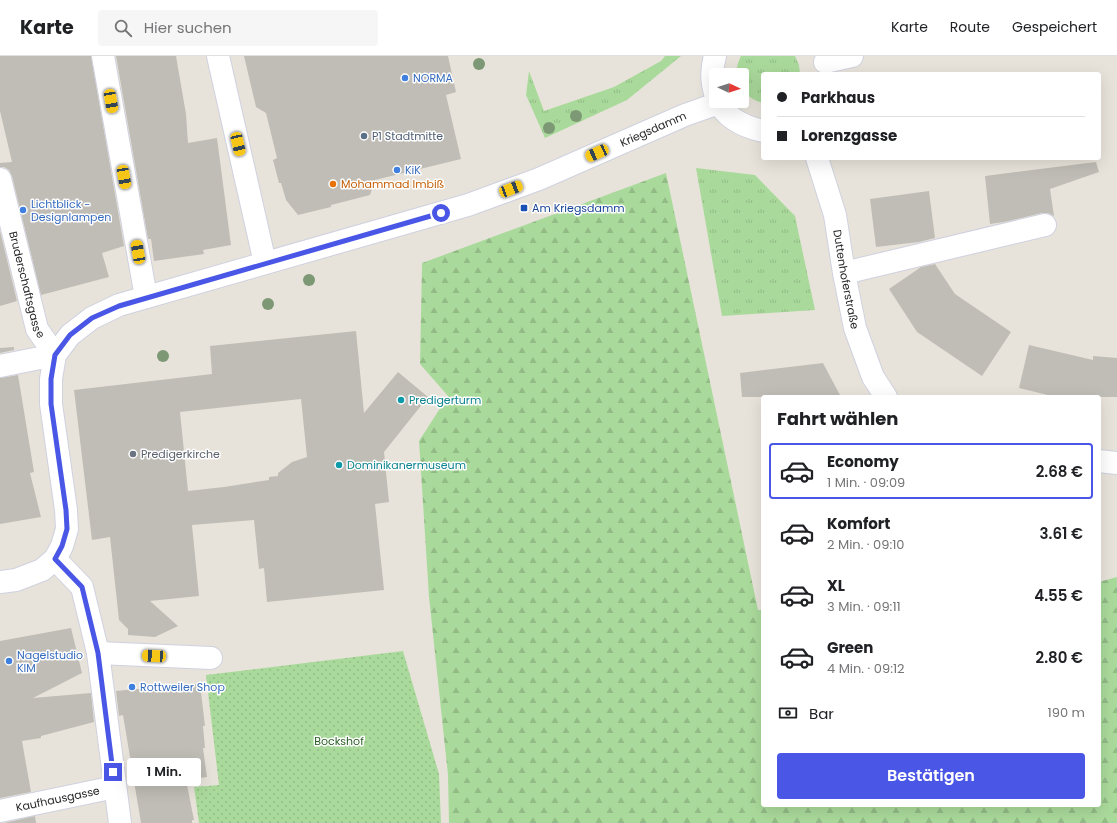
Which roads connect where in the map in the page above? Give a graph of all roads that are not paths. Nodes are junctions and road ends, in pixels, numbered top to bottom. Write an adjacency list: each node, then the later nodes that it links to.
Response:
1 (103, 56): 15 (street)
2 (218, 56): 13 (street)
3 (715, 56): 6 (street)
4 (852, 56): 5 (street)
5 (824, 64)
6 (711, 68)
7 (709, 104): 13 (street, Kriegsdamm)
8 (724, 108): 9 (street)
9 (761, 130)
10 (818, 160): 14 (street, Duttenhoferstraße)
11 (0, 179): 16 (street, Bruderschaftsgasse)
12 (1045, 225): 14 (street)
13 (265, 263): 15 (street, Kriegsdamm)
14 (844, 273): 18 (street, Duttenhoferstraße)
15 (146, 297): 16 (street, Kriegsdamm)
16 (55, 355): 17 (street); 21 (street)
17 (0, 366)
18 (885, 395)
19 (1101, 461): 20 (street)
20 (1117, 463)
21 (55, 559): 22 (street); 23 (street)
22 (0, 582)
23 (98, 653): 24 (street); 25 (street)
24 (211, 658)
25 (115, 786): 26 (street, Kaufhausgasse); 27 (street)
26 (0, 811)
27 (120, 823)

